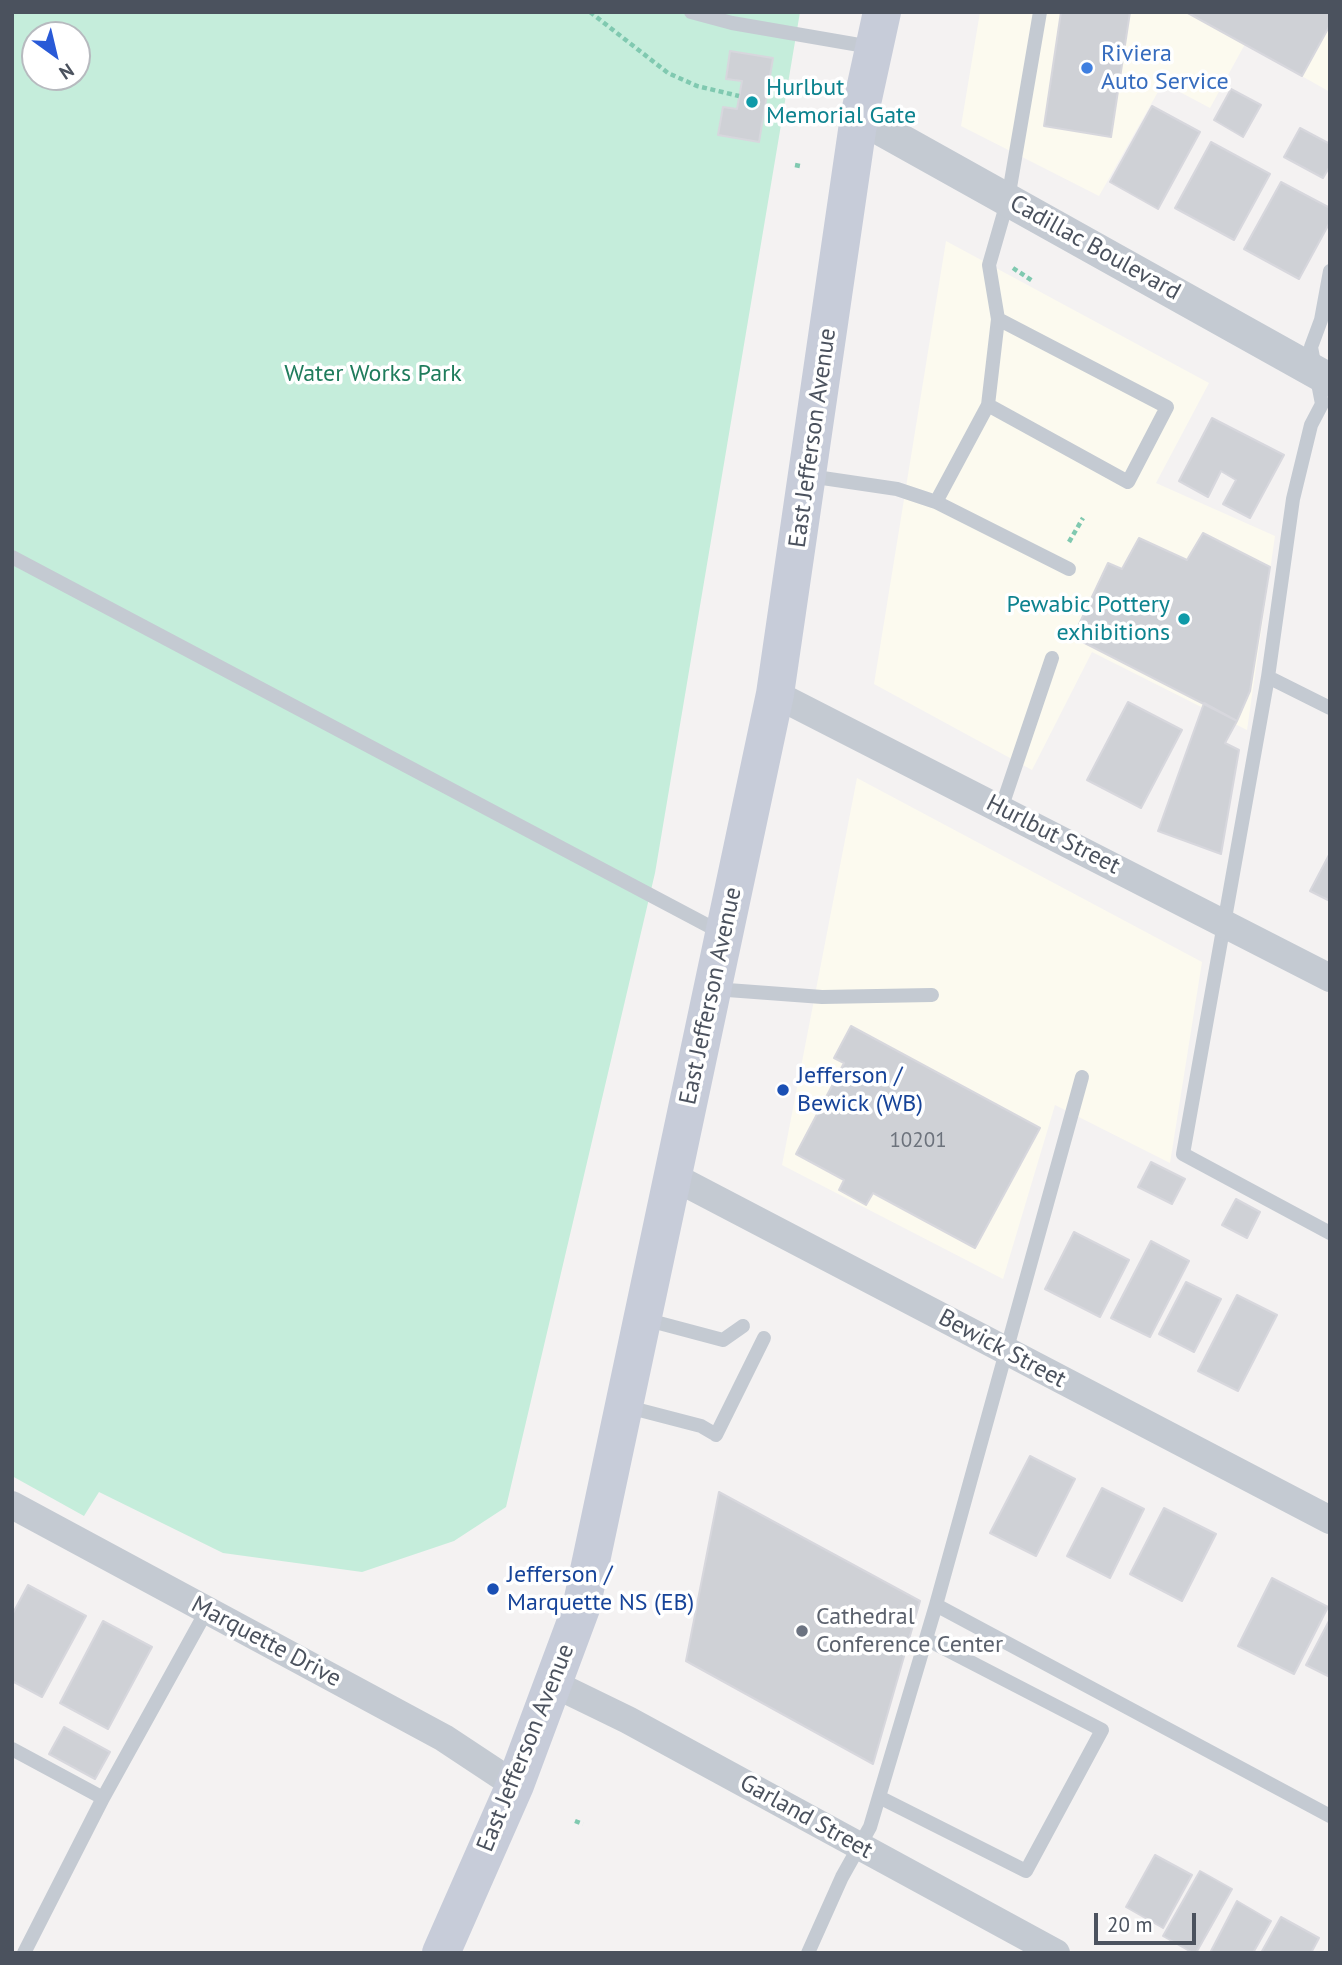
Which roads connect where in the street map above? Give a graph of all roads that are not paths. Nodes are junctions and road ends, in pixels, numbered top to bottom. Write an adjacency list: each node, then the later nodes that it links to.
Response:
1 (691, 12): 3 (lane)
2 (1040, 12): 5 (lane)
3 (878, 30): 4 (main road, East Jefferson Avenue)
4 (859, 117): 5 (street, Cadillac Boulevard); 10 (main road, East Jefferson Avenue)
5 (1008, 198): 7 (lane); 8 (street, Cadillac Boulevard)
6 (1330, 271): 8 (lane)
7 (998, 319): 9 (lane); 9 (lane)
8 (1323, 376): 15 (lane)
9 (988, 405): 11 (lane)
10 (808, 476): 11 (lane); 16 (main road, East Jefferson Avenue)
11 (936, 502): 13 (lane)
12 (12, 557): 20 (lane)
13 (1069, 569)
14 (1052, 658): 18 (lane)
15 (1268, 677): 17 (lane); 19 (lane)
16 (775, 694): 18 (street, Hurlbut Street); 20 (main road, East Jefferson Avenue)
17 (1330, 708)
18 (1001, 809): 19 (street, Hurlbut Street)
19 (1225, 923): 21 (street, Hurlbut Street); 26 (lane)
20 (724, 933): 22 (main road, East Jefferson Avenue)
21 (1330, 978)
22 (712, 989): 23 (lane); 25 (main road, East Jefferson Avenue)
23 (932, 995)
24 (1082, 1077): 30 (lane)
25 (674, 1177): 27 (main road, East Jefferson Avenue); 30 (street, Bewick Street)
26 (1330, 1233)
27 (643, 1319): 28 (lane); 31 (main road, East Jefferson Avenue)
28 (743, 1326)
29 (764, 1338): 31 (lane)
30 (1004, 1350): 33 (street, Bewick Street); 34 (lane)
31 (624, 1406): 37 (main road, East Jefferson Avenue)
32 (12, 1505): 35 (street, Marquette Drive)
33 (1330, 1520)
34 (936, 1605): 36 (lane); 42 (lane)
35 (206, 1610): 39 (street, Marquette Drive); 41 (lane)
36 (926, 1639): 40 (lane); 40 (lane)
37 (554, 1684): 39 (main road, East Jefferson Avenue); 43 (street, Garland Street)
38 (12, 1749): 41 (lane)
39 (516, 1786): 45 (main road, East Jefferson Avenue)
40 (879, 1797): 43 (lane)
41 (103, 1798): 44 (lane)
42 (1330, 1816)
43 (859, 1846): 46 (lane); 47 (street, Garland Street)
44 (24, 1953)
45 (441, 1953)
46 (808, 1953)
47 (1056, 1953)

